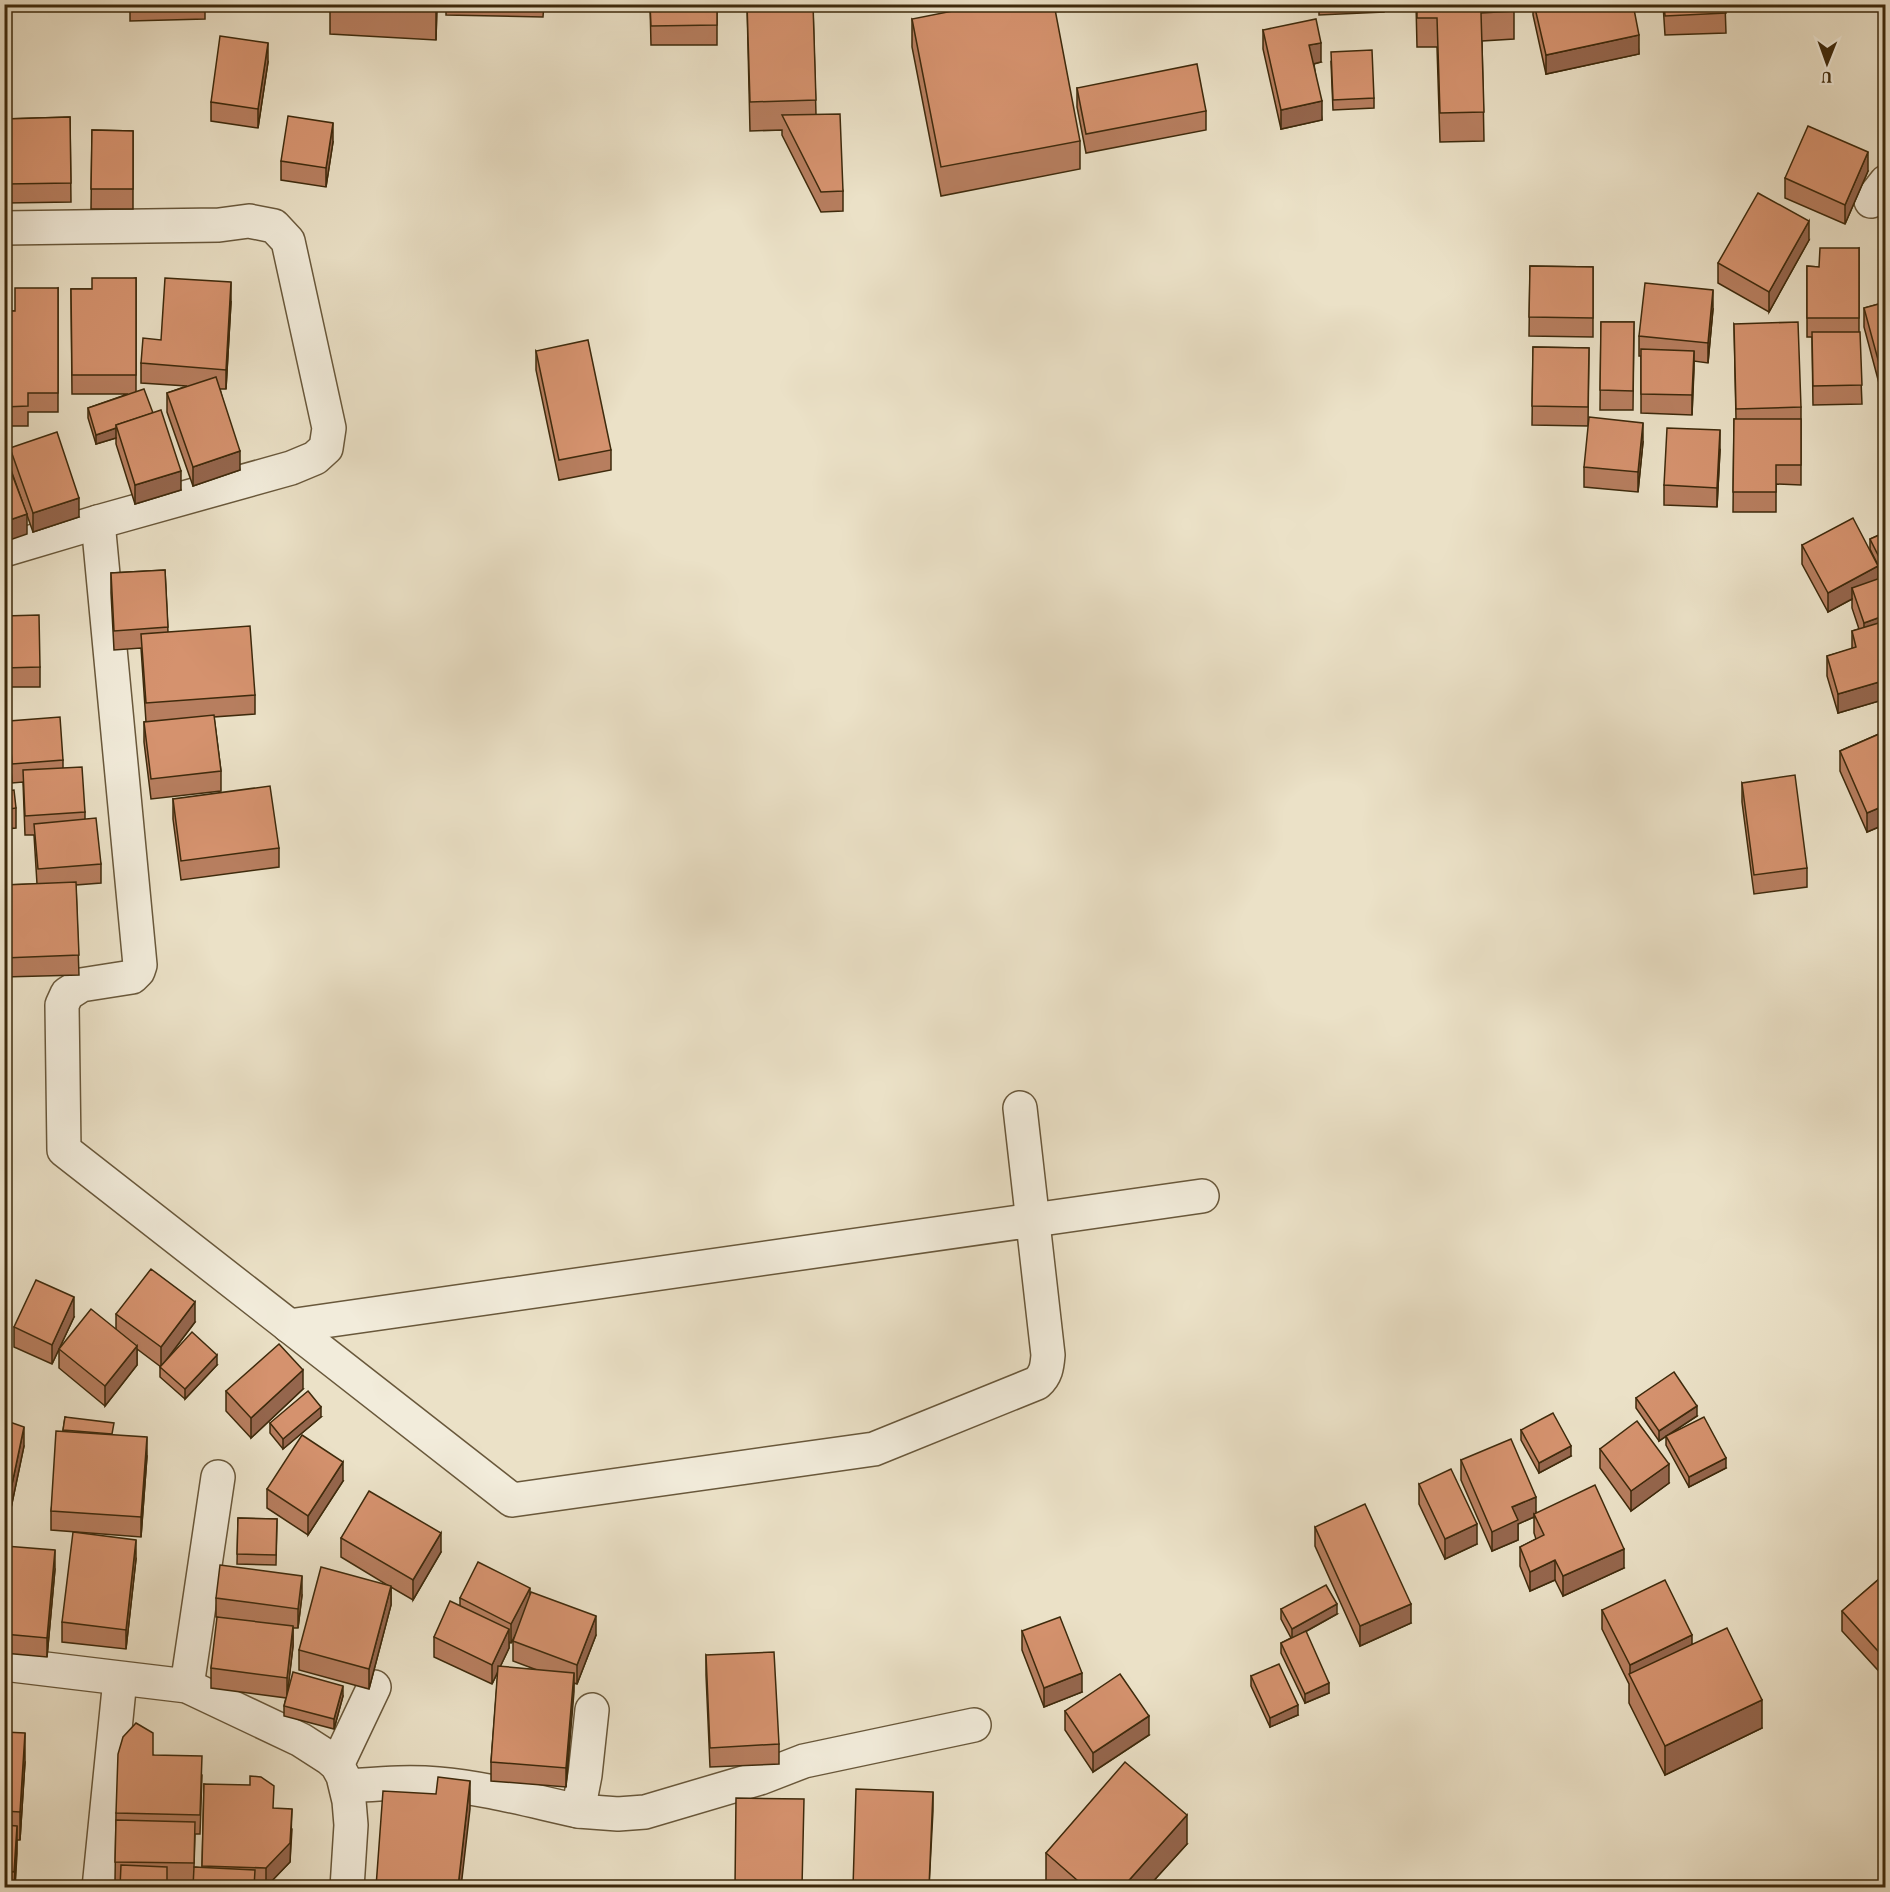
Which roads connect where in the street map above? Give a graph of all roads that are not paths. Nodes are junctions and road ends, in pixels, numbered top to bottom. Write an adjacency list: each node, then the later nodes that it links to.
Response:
1 (4, 228): 2 (street)
2 (98, 522): 3 (street); 7 (street)
3 (4, 550)
4 (1020, 1108): 6 (street)
5 (1202, 1196): 6 (street)
6 (1033, 1221): 7 (street); 7 (street)
7 (289, 1326)
8 (218, 1477): 11 (street)
9 (4, 1664): 10 (street)
10 (120, 1678): 11 (street); 17 (street)
11 (188, 1686): 15 (street)
12 (374, 1687): 15 (street)
13 (592, 1710): 16 (street)
14 (974, 1725): 16 (street)
15 (342, 1776): 16 (street); 18 (street)
16 (578, 1811)
17 (99, 1887)
18 (347, 1887)

